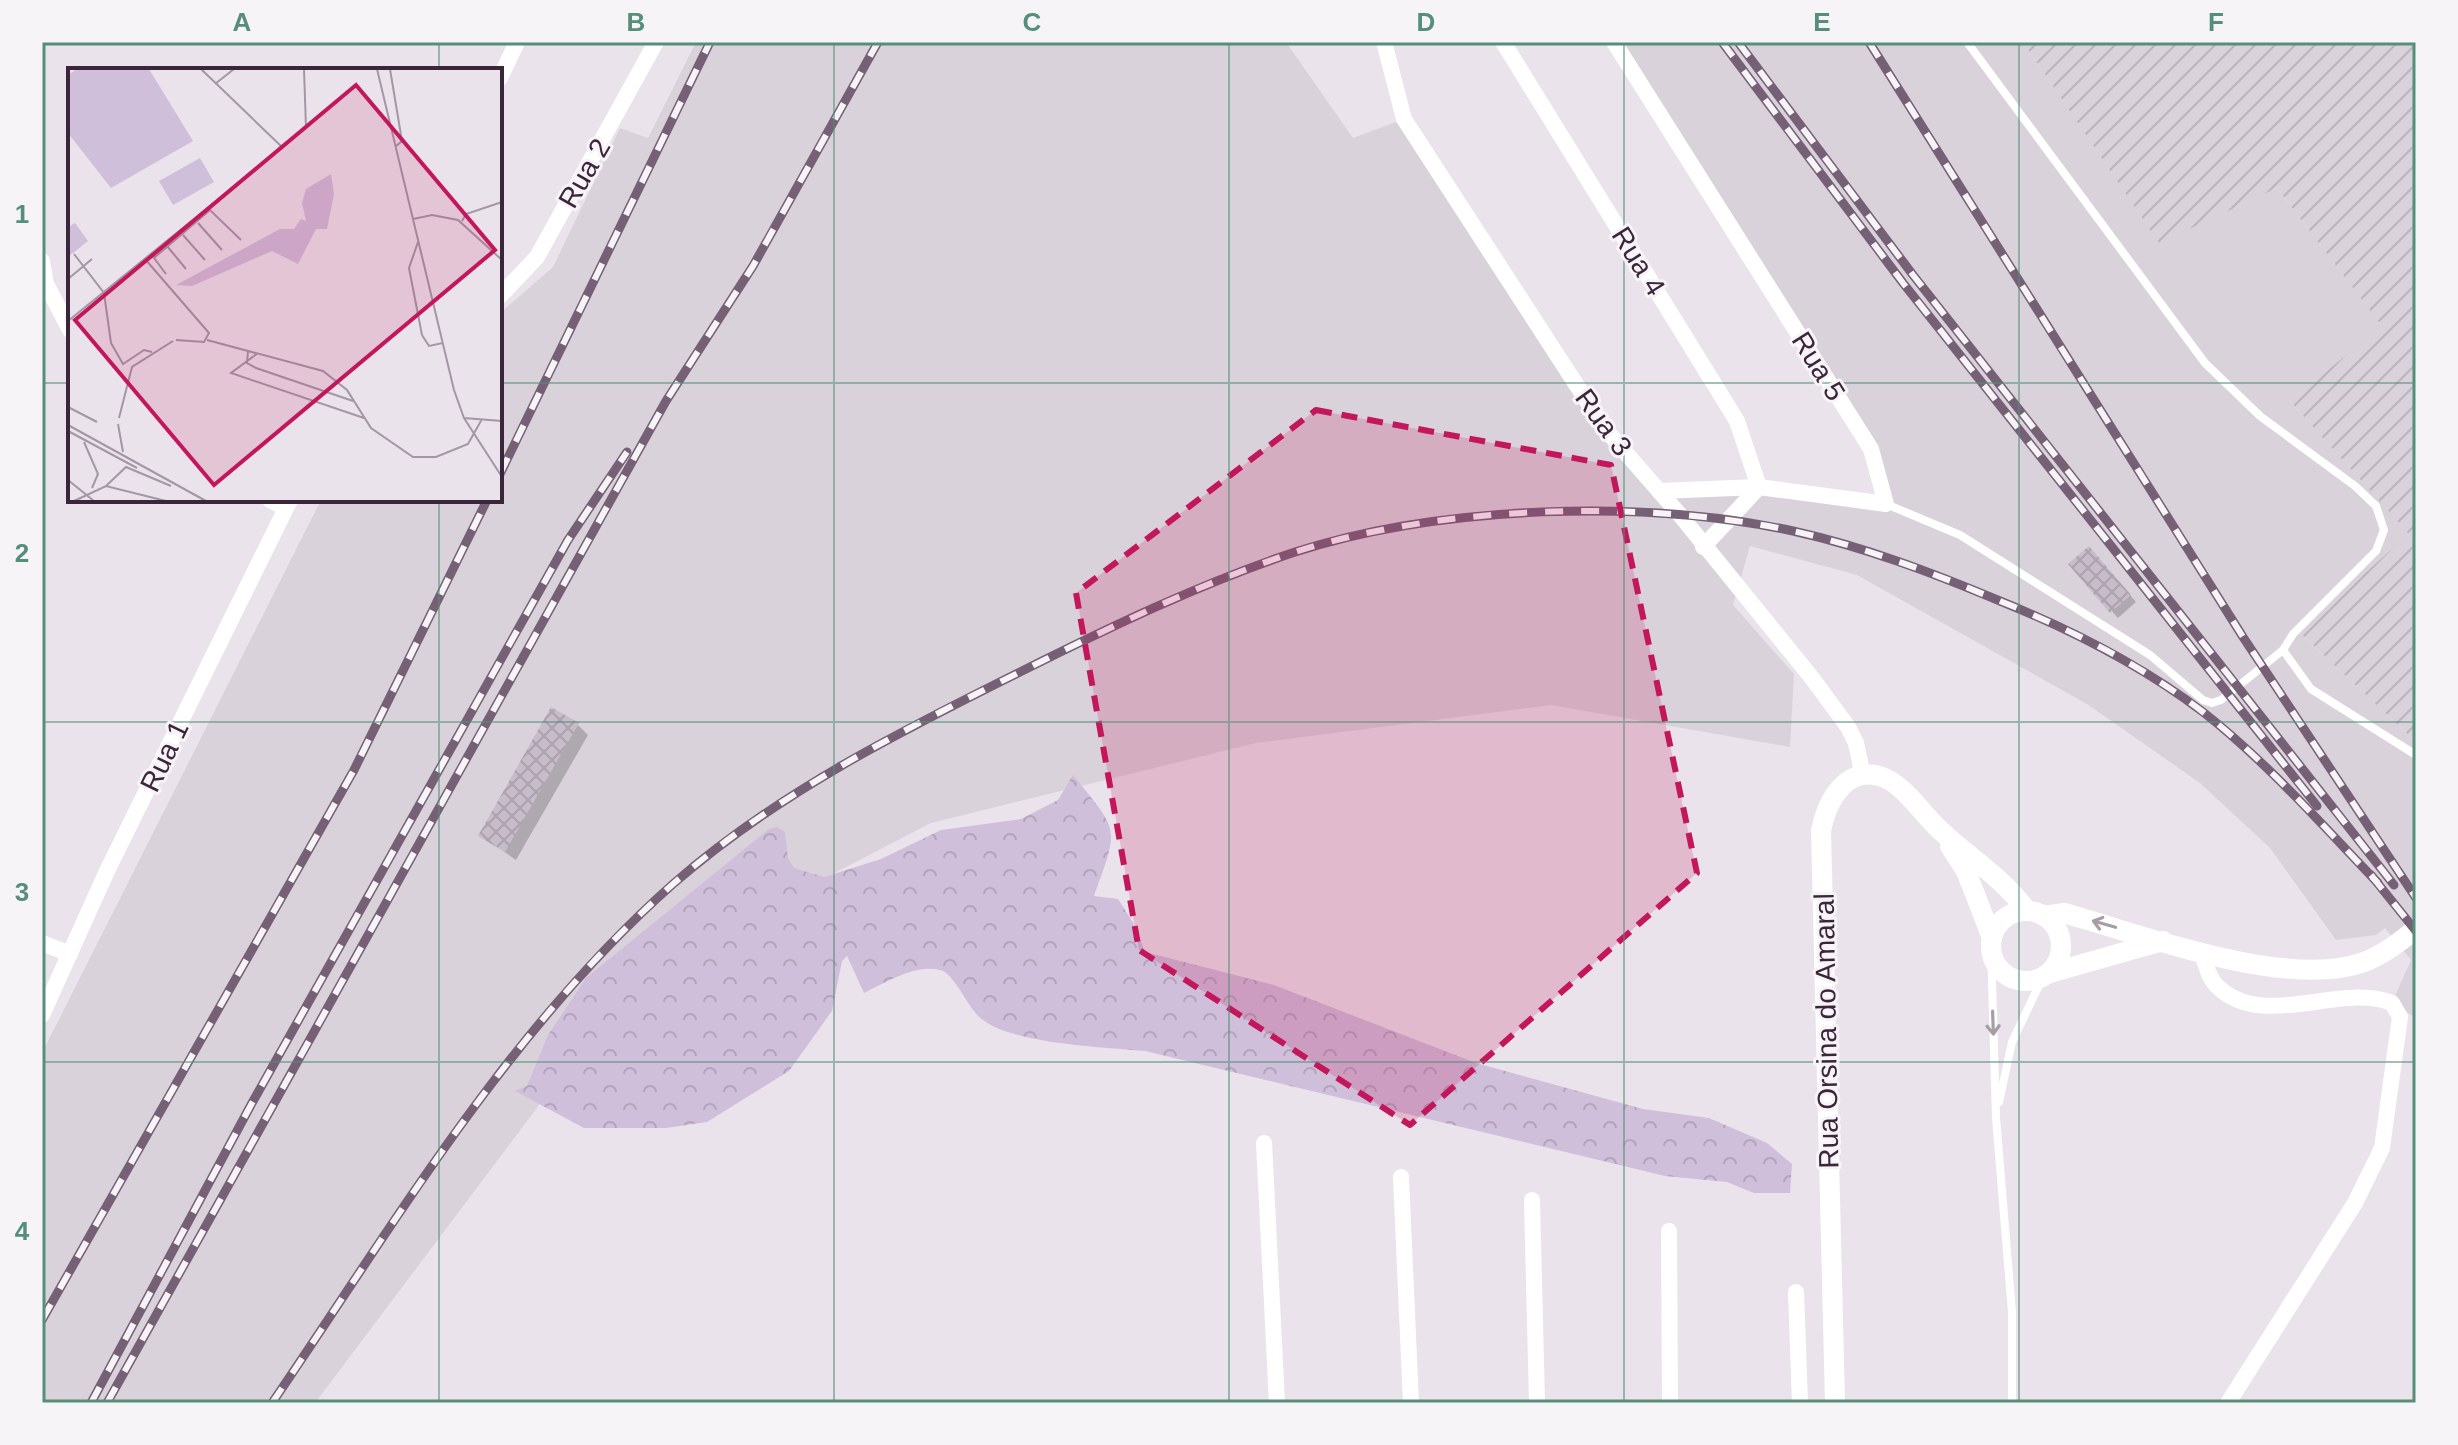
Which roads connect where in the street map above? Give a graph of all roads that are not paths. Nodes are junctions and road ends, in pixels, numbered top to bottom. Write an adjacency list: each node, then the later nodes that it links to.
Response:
1 (517, 42): 7 (street)
2 (656, 42): 10 (street, Rua 2)
3 (1384, 42): 13 (street, Rua 3)
4 (1503, 42): 12 (street, Rua 4)
5 (1614, 42): 15 (street, Rua 5)
6 (1967, 42): 17 (lane)
7 (502, 74)
8 (42, 261): 9 (street)
9 (44, 285): 11 (street)
10 (502, 294)
11 (68, 327)
12 (1759, 487): 13 (street); 15 (street); 16 (street)
13 (1659, 491): 16 (street, Rua 3)
14 (282, 503): 27 (street, Rua 1)
15 (1886, 504): 17 (lane)
16 (1703, 547): 19 (street, Rua 3)
17 (2283, 650): 18 (lane)
18 (2416, 755)
19 (1863, 776): 20 (street); 41 (street, Rua Orsina do Amaral)
20 (1939, 829): 21 (street); 24 (street)
21 (2036, 913): 23 (street, one-way to 21); 24 (street); 28 (street)
22 (2416, 929): 26 (street)
23 (2163, 941): 26 (street); 28 (street)
24 (1991, 942): 28 (street); 30 (lane, one-way to 30)
25 (42, 943): 27 (street)
26 (2201, 951): 43 (street)
27 (70, 954): 29 (street, Rua 1)
28 (2046, 976): 30 (lane)
29 (42, 1015)
30 (1996, 1118): 42 (lane)
31 (1264, 1143): 36 (street)
32 (1401, 1177): 37 (street)
33 (1532, 1200): 38 (street)
34 (1669, 1231): 39 (street)
35 (1796, 1292): 40 (street)
36 (1277, 1403)
37 (1411, 1403)
38 (1537, 1403)
39 (1670, 1403)
40 (1800, 1403)
41 (1835, 1403)
42 (2012, 1403)
43 (2228, 1403)

